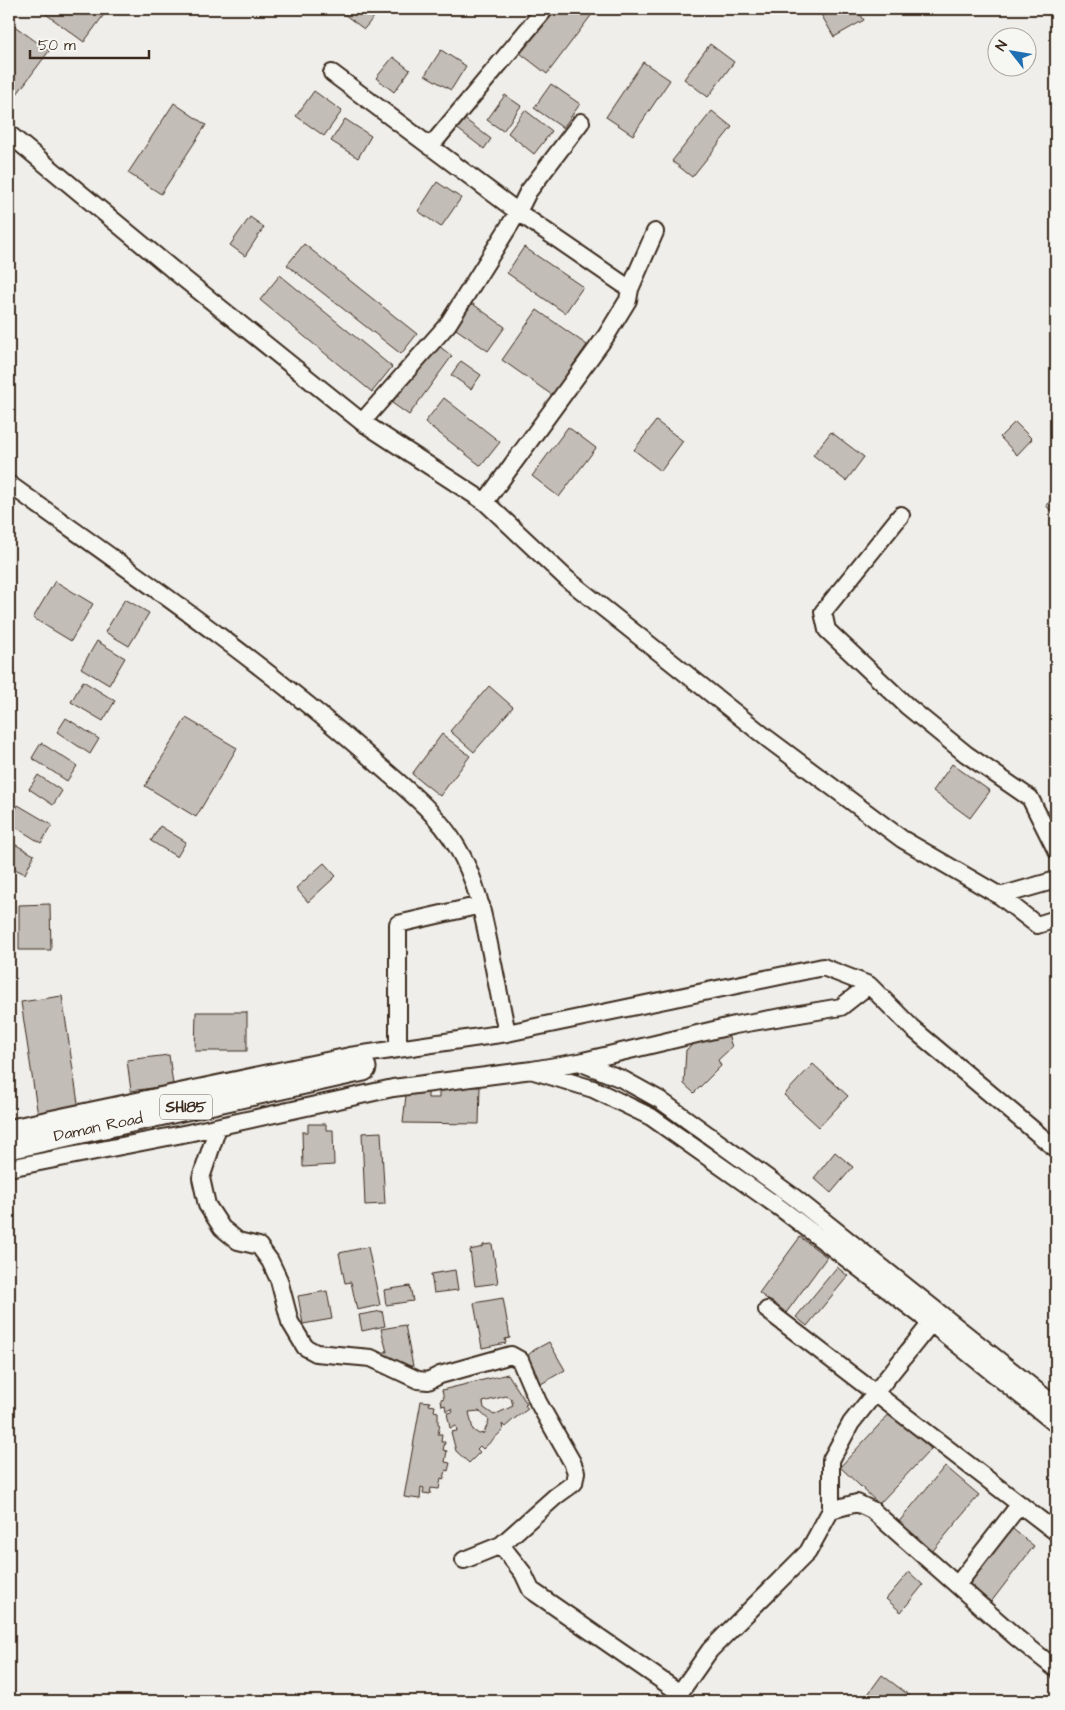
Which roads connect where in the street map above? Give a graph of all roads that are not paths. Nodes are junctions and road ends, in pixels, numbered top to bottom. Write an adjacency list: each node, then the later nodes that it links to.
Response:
1 (545, 9): 5 (street)
2 (332, 74): 5 (street)
3 (581, 122): 6 (street)
4 (9, 134): 9 (street)
5 (430, 147): 6 (street)
6 (518, 212): 8 (street); 9 (street)
7 (655, 232): 8 (street)
8 (630, 289): 11 (street)
9 (362, 422): 11 (street)
10 (9, 484): 16 (street)
11 (485, 502): 15 (street)
12 (901, 515): 13 (street)
13 (1056, 850)
14 (1056, 880): 15 (street)
15 (1000, 896): 17 (street)
16 (481, 905): 19 (street); 20 (street)
17 (1056, 919)
18 (869, 985): 19 (street); 21 (street); 27 (street)
19 (507, 1033): 20 (street)
20 (398, 1049): 25 (street)
21 (579, 1062): 23 (street); 32 (street)
22 (363, 1068): 26 (main road, Daman Road / SH185)
23 (532, 1070): 24 (street); 30 (street)
24 (218, 1127): 28 (street); 37 (street)
25 (9, 1128)
26 (9, 1146)
27 (1056, 1149)
28 (9, 1168)
29 (767, 1310): 31 (street)
30 (931, 1323): 31 (street); 33 (street)
31 (875, 1394): 34 (street); 35 (street)
32 (1056, 1406)
33 (1056, 1424)
34 (1020, 1504): 36 (street); 39 (street)
35 (831, 1510): 39 (street); 41 (street)
36 (1056, 1532)
37 (500, 1545): 38 (street); 41 (street)
38 (464, 1560)
39 (957, 1585): 40 (street)
40 (1056, 1669)
41 (677, 1697)

